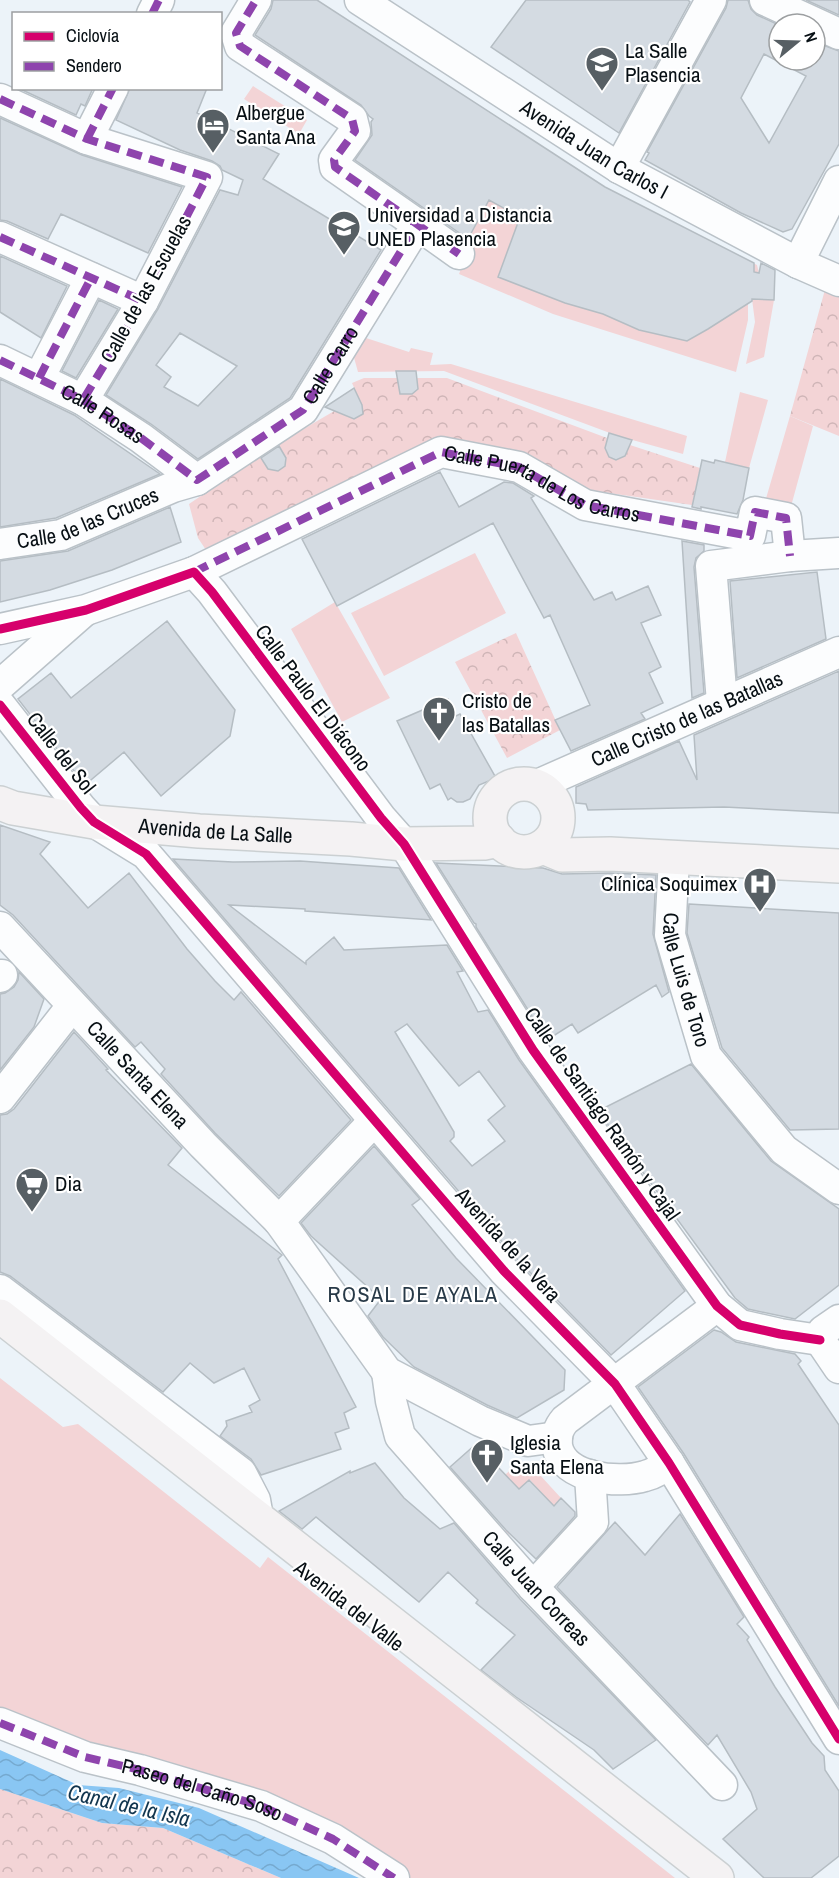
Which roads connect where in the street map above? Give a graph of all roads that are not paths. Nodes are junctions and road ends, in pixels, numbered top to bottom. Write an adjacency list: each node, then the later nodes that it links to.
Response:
1 (256, 0): 11 (street)
2 (360, 0): 9 (street, Avenida Juan Carlos I)
3 (711, 0): 9 (street)
4 (765, 0): 5 (street)
5 (839, 34)
6 (112, 90): 8 (street)
7 (0, 99): 8 (street)
8 (87, 139): 17 (street, Calle de las Escuelas)
9 (619, 168): 14 (street, Avenida Juan Carlos I)
10 (839, 181): 14 (street)
11 (414, 222): 13 (street); 21 (street, Calle Carro)
12 (0, 237): 15 (street)
13 (459, 254)
14 (798, 263): 16 (street, Avenida Juan Carlos I)
15 (91, 278): 17 (street); 19 (street)
16 (839, 280)
17 (143, 301): 20 (street, Calle de las Escuelas)
18 (0, 360): 19 (street, Calle Rosas)
19 (39, 378): 20 (street, Calle Rosas)
20 (83, 400): 21 (street, Calle Rosas)
21 (185, 483): 22 (street, Calle de las Cruces)
22 (0, 544)
23 (839, 553): 24 (street)
24 (790, 556): 25 (street, Calle Puerta de Los Carros); 30 (street)
25 (194, 572): 26 (street); 37 (street, Calle Paulo El Diácono)
26 (86, 610): 27 (street); 29 (street)
27 (0, 629)
28 (839, 652): 30 (street, Calle Cristo de las Batallas)
29 (0, 685)
30 (722, 702): 32 (street, Calle Cristo de las Batallas)
31 (0, 705): 34 (street, Calle del Sol)
32 (535, 786): 35 (main road); 36 (main road)
33 (0, 803): 34 (main road, Avenida de La Salle)
34 (94, 822): 37 (main road, Avenida de La Salle); 43 (street, Avenida de la Vera)
35 (494, 828): 36 (main road); 37 (main road, Avenida de La Salle)
36 (550, 834): 38 (main road)
37 (418, 844): 47 (street, Calle de Santiago Ramón y Cajal)
38 (674, 858): 39 (main road); 44 (street, Calle Luis de Toro)
39 (839, 866)
40 (0, 927): 41 (street, Calle Santa Elena)
41 (72, 1006): 42 (street); 45 (street, Calle Santa Elena)
42 (0, 1098)
43 (374, 1121): 45 (street); 53 (street, Avenida de la Vera)
44 (839, 1189)
45 (279, 1221): 52 (street, Calle Santa Elena)
46 (0, 1290): 57 (street)
47 (717, 1306): 49 (street, Calle de Santiago Ramón y Cajal); 53 (street)
48 (0, 1317): 57 (main road, Avenida del Valle)
49 (830, 1330): 51 (street)
50 (0, 1334): 63 (main road, Avenida del Valle)
51 (839, 1368)
52 (387, 1372): 54 (street); 58 (street, Calle Juan Correas)
53 (615, 1384): 54 (street); 55 (street, Avenida de la Vera)
54 (556, 1437): 56 (street)
55 (669, 1463): 56 (street); 60 (street, Avenida de la Vera)
56 (590, 1475): 58 (street)
57 (258, 1517): 64 (main road, Avenida del Valle)
58 (533, 1587): 61 (street, Calle Juan Correas)
59 (0, 1723): 62 (street, Paseo del Caño Soso)
60 (839, 1738)
61 (722, 1785)
62 (394, 1878)
63 (698, 1878)
64 (717, 1878)

